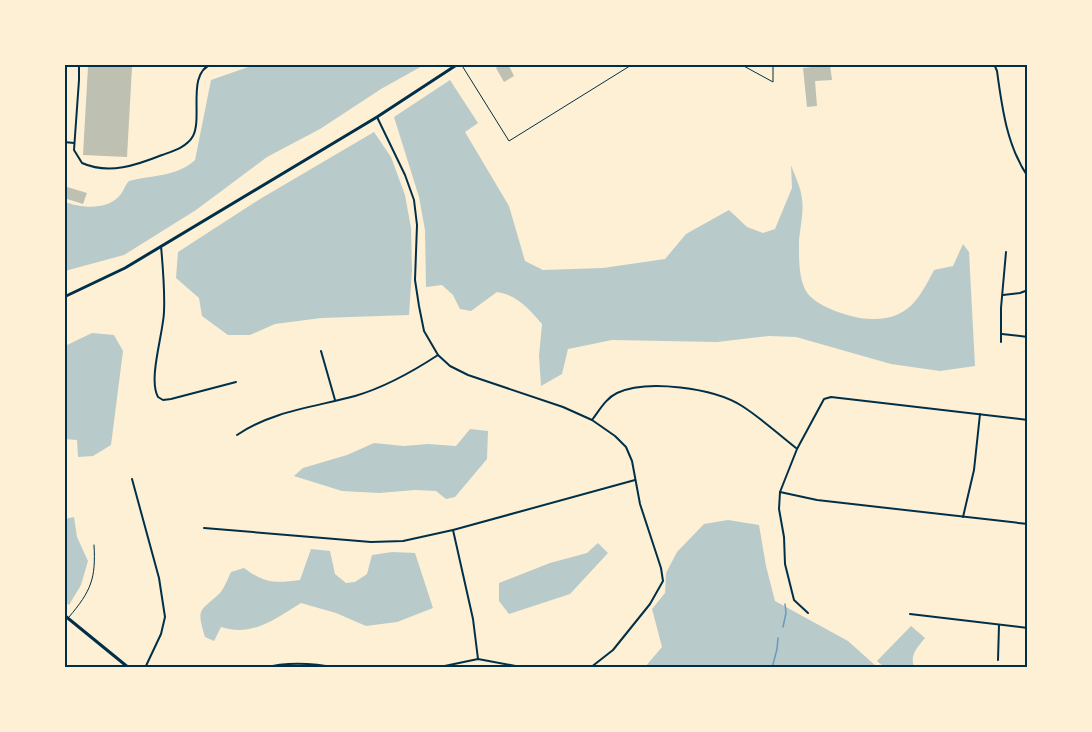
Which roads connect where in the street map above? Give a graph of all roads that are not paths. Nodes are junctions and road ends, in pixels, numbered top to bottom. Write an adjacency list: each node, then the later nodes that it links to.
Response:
1 (79, 64): 10 (street)
2 (212, 64): 10 (street)
3 (459, 64): 4 (lane); 8 (main road)
4 (633, 64)
5 (740, 64): 6 (lane)
6 (773, 64)
7 (994, 64): 11 (street)
8 (377, 117): 12 (main road); 21 (street)
9 (64, 142): 10 (street)
10 (74, 143)
11 (1028, 177)
12 (161, 246): 16 (main road); 22 (street)
13 (1006, 252): 15 (street)
14 (1028, 290): 15 (street)
15 (1003, 295): 17 (street)
16 (64, 297)
17 (1002, 334): 18 (street); 19 (street)
18 (1028, 337)
19 (1001, 342)
20 (321, 351): 23 (street)
21 (438, 355): 23 (street); 25 (street)
22 (236, 382)
23 (335, 400): 27 (street)
24 (980, 414): 26 (street); 28 (street); 32 (street)
25 (592, 420): 28 (street); 30 (street)
26 (1028, 420)
27 (237, 435)
28 (797, 449): 31 (street)
29 (132, 479): 45 (street)
30 (635, 480): 35 (street); 50 (street)
31 (780, 492): 32 (street); 37 (street)
32 (963, 517): 33 (street)
33 (1028, 524)
34 (204, 528): 35 (street)
35 (453, 530): 42 (street)
36 (94, 545): 39 (lane)
37 (807, 613)
38 (910, 614): 40 (street)
39 (66, 617): 44 (main road)
40 (999, 625): 41 (street); 43 (street)
41 (1028, 628)
42 (478, 659): 48 (street); 49 (street)
43 (998, 660)
44 (129, 668)
45 (146, 668)
46 (263, 668): 47 (street)
47 (338, 668)
48 (435, 668)
49 (526, 668)
50 (590, 668)

